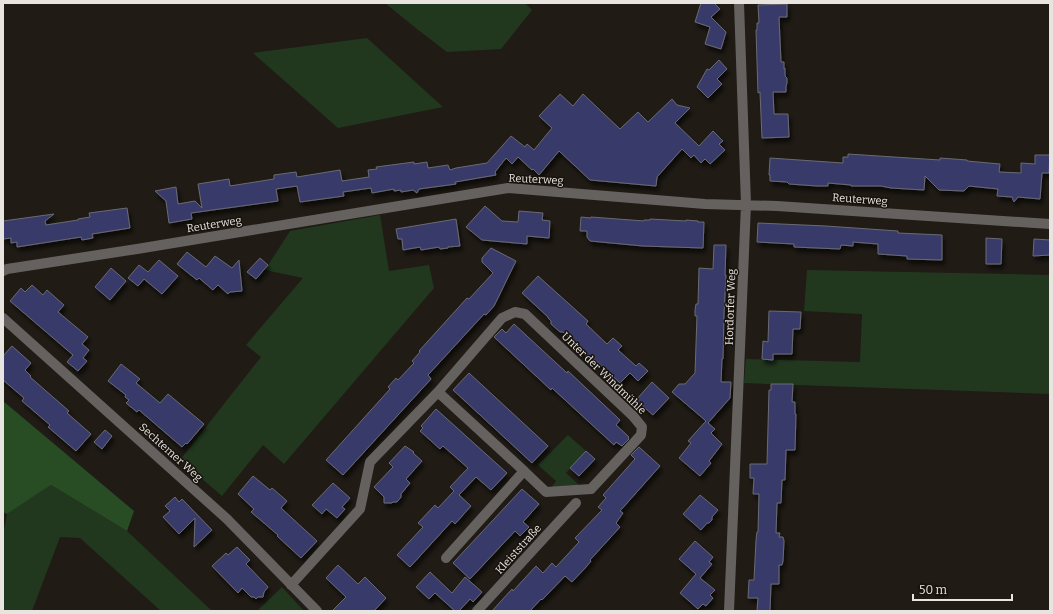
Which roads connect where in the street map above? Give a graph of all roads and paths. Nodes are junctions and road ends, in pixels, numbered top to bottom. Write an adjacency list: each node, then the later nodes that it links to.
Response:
1 (739, 3): 2 (street, Hordorfer Weg)
2 (746, 204): 3 (street, Reuterweg); 4 (street, Reuterweg); 13 (street, Hordorfer Weg)
3 (1050, 224)
4 (3, 271)
5 (3, 318): 10 (street, Sechtemer Weg)
6 (438, 392): 7 (street, Unter der Windmühle); 7 (street, Unter der Windmühle); 10 (street, Unter der Windmühle)
7 (524, 471): 9 (street)
8 (576, 503): 12 (street, Kleiststraße)
9 (446, 558)
10 (291, 585): 11 (street, Sechtemer Weg)
11 (317, 611)
12 (477, 611)
13 (729, 611)

